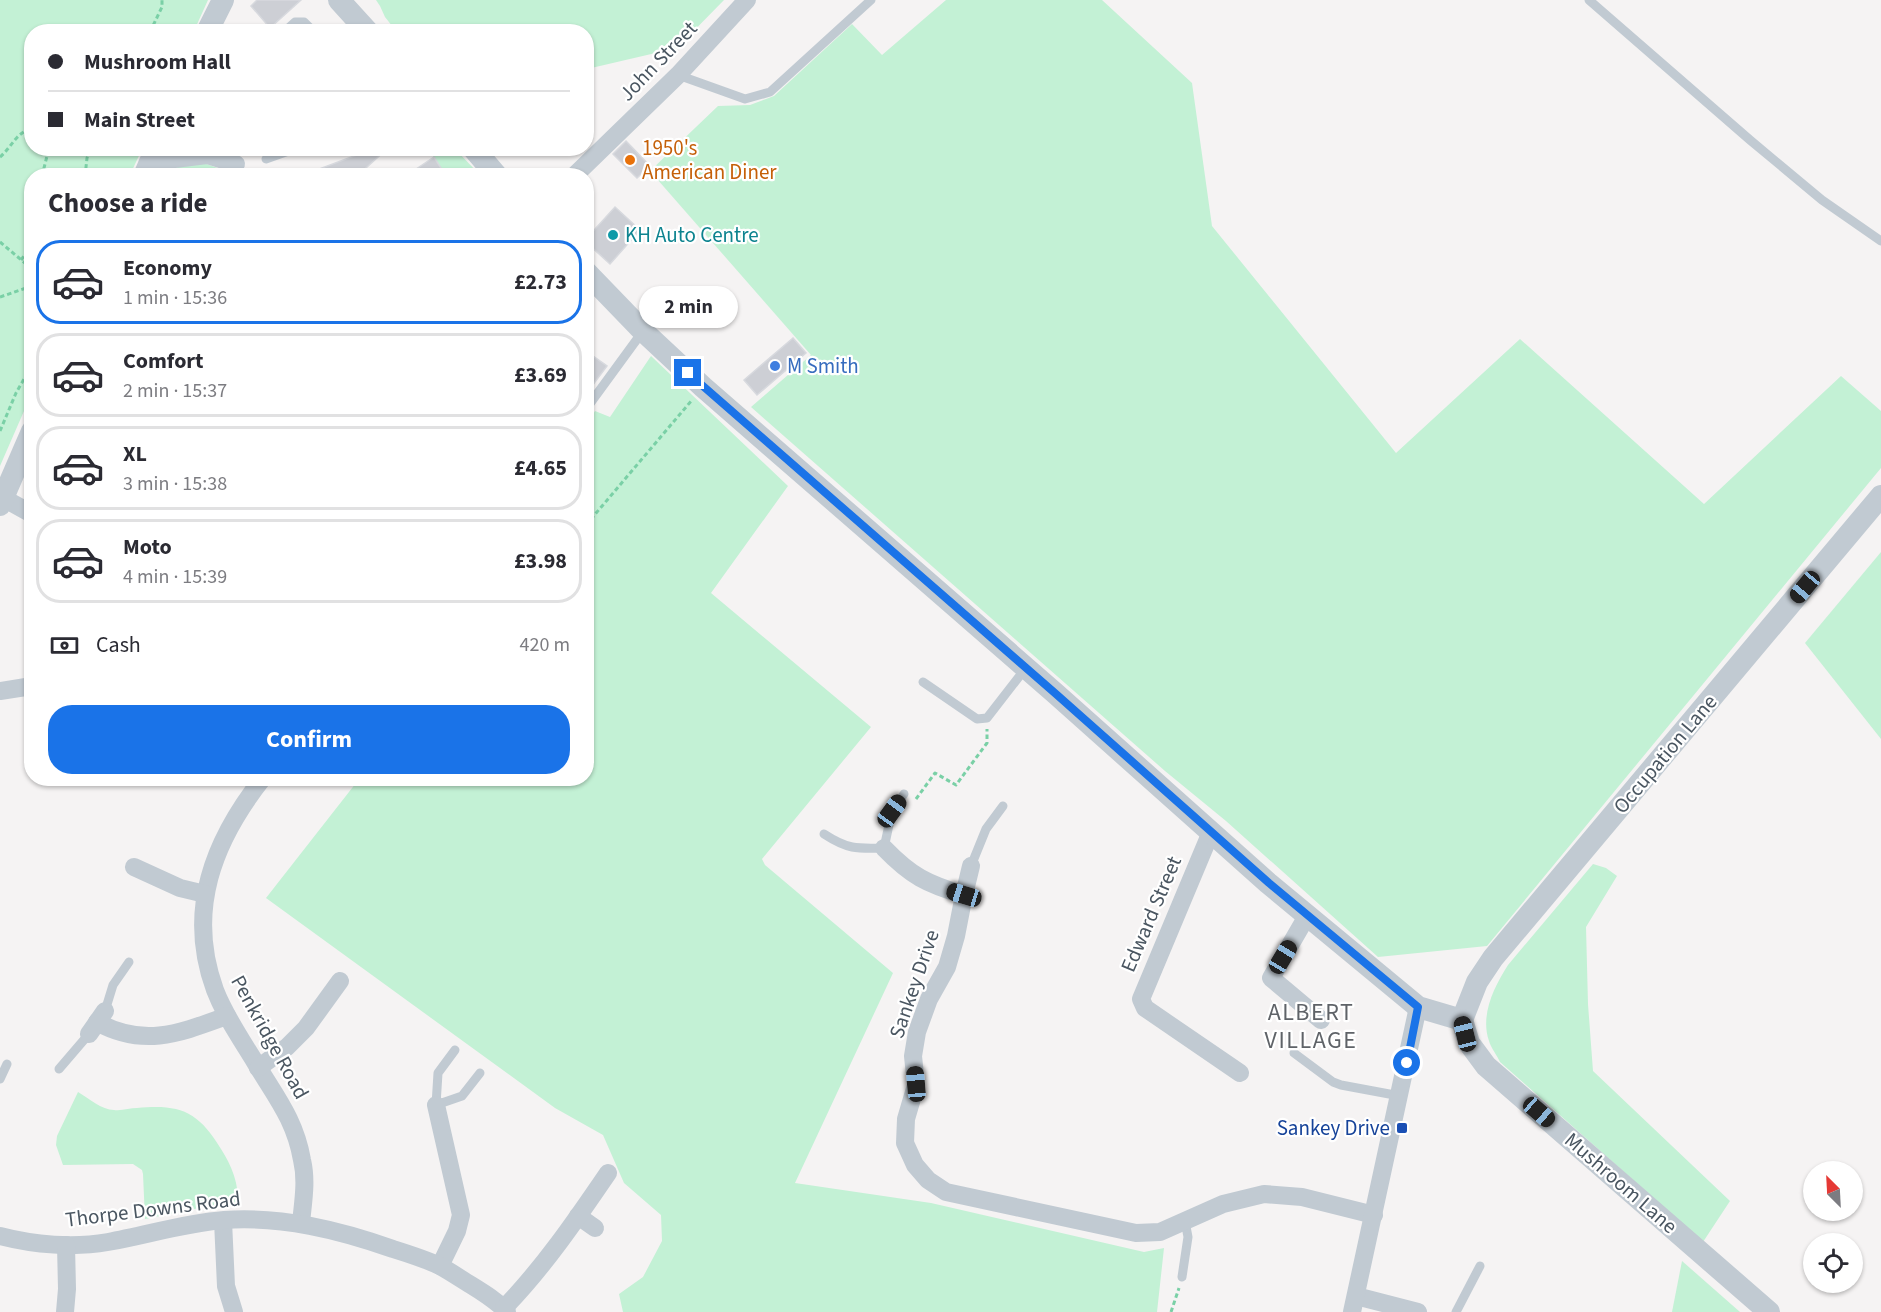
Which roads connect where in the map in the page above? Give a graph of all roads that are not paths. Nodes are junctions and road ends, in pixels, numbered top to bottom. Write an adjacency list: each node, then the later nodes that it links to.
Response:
1 (222, 0): 6 (street)
2 (339, 0): 7 (street)
3 (747, 0): 8 (street, John Street)
4 (871, 0): 8 (lane)
5 (1588, 0): 18 (lane)
6 (211, 24)
7 (361, 24)
8 (678, 75): 17 (street, John Street)
9 (199, 156): 14 (street)
10 (211, 156): 15 (street)
11 (274, 156): 13 (lane)
12 (480, 156): 16 (street)
13 (266, 159)
14 (150, 162)
15 (236, 163)
16 (489, 168)
17 (582, 168)
18 (1881, 241)
19 (594, 280): 20 (street)
20 (643, 331): 21 (lane); 26 (street)
21 (594, 398)
22 (24, 449): 24 (street)
23 (1881, 496): 46 (street, Occupation Lane)
24 (1, 502): 25 (street)
25 (24, 511)
26 (1025, 669): 27 (lane); 33 (street)
27 (922, 682)
28 (24, 687): 29 (street)
29 (0, 691)
30 (257, 786): 38 (street, Penkridge Road)
31 (904, 794): 35 (lane)
32 (1003, 807): 36 (lane)
33 (1212, 832): 40 (street); 54 (street, Edward Street)
34 (824, 834): 35 (lane)
35 (884, 848): 39 (street)
36 (971, 866): 39 (street, Sankey Drive)
37 (134, 867): 38 (street)
38 (205, 894): 44 (street, Penkridge Road)
39 (964, 895): 62 (street, Sankey Drive)
40 (1307, 916): 43 (street); 45 (street)
41 (129, 962): 47 (lane)
42 (340, 981): 51 (street)
43 (1418, 1007): 46 (street); 56 (street)
44 (227, 1016): 47 (street); 51 (street, Penkridge Road)
45 (1321, 1020)
46 (1462, 1020): 76 (street, Mushroom Lane)
47 (97, 1022): 52 (lane)
48 (455, 1050): 57 (lane)
49 (1294, 1053): 56 (lane)
50 (8, 1064): 55 (lane)
51 (258, 1068): 63 (street, Penkridge Road)
52 (59, 1069)
53 (480, 1073): 57 (lane)
54 (1240, 1073)
55 (0, 1078)
56 (1400, 1096): 59 (street)
57 (436, 1105): 67 (street)
58 (608, 1173): 60 (street)
59 (1374, 1215): 62 (street, Sankey Drive); 70 (street)
60 (578, 1216): 64 (street); 71 (street)
61 (223, 1221): 63 (street, Thorpe Downs Road); 66 (street, Thorpe Downs Road); 73 (street)
62 (1185, 1221): 69 (lane)
63 (301, 1223): 67 (street, Thorpe Downs Road)
64 (595, 1228)
65 (0, 1236): 66 (street, Thorpe Downs Road)
66 (66, 1245): 72 (street)
67 (440, 1266): 71 (street, Thorpe Downs Road)
68 (1480, 1266): 75 (lane)
69 (1182, 1277)
70 (1354, 1304): 74 (street)
71 (506, 1310)
72 (65, 1312)
73 (234, 1312)
74 (1418, 1312)
75 (1456, 1312)
76 (1769, 1312)

